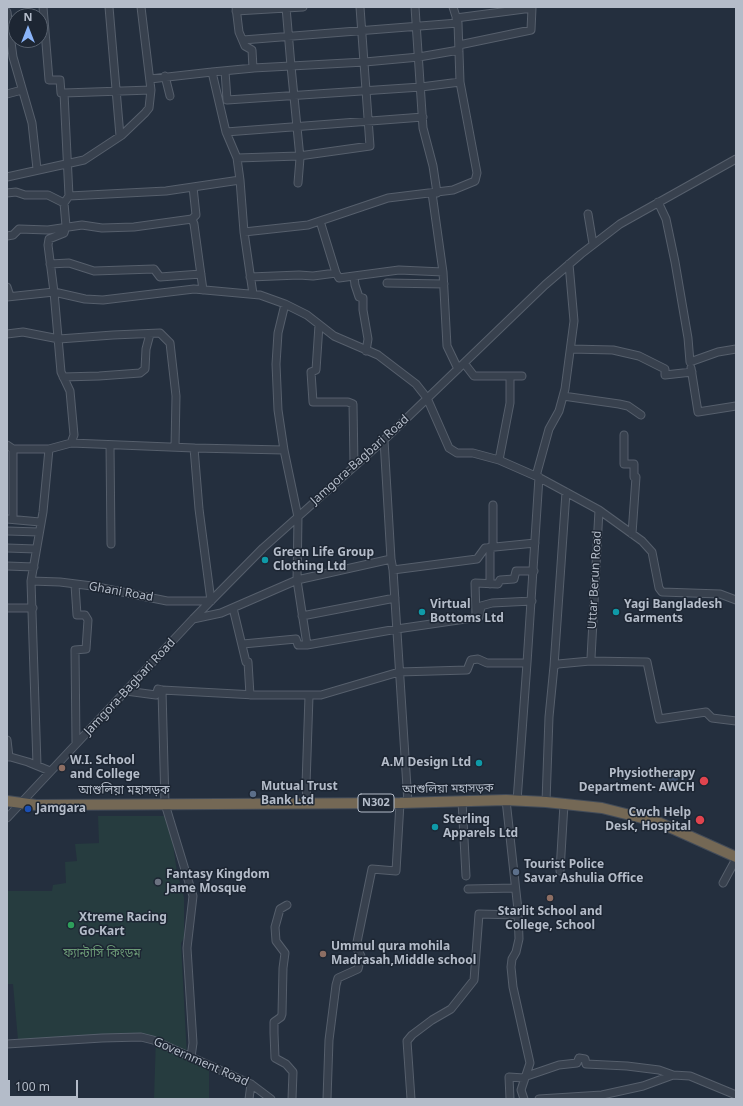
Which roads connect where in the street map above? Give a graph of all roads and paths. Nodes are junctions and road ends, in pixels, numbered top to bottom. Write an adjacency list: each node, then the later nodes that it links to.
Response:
1 (43, 7): 31 (street)
2 (109, 7): 30 (street)
3 (141, 7): 24 (street)
4 (303, 7): 8 (street)
5 (360, 7): 13 (street)
6 (415, 7): 12 (street)
7 (453, 7): 11 (street)
8 (286, 8): 9 (street); 14 (street)
9 (236, 9): 15 (street)
10 (7, 12): 27 (street)
11 (457, 21): 12 (street); 16 (street); 16 (street)
12 (416, 27): 13 (street); 17 (street)
13 (362, 32): 14 (street); 18 (street)
14 (289, 37): 15 (street); 19 (street)
15 (243, 40): 20 (street)
16 (459, 47): 17 (street); 25 (street)
17 (419, 57): 18 (street); 26 (street)
18 (365, 62): 19 (street); 29 (street)
19 (291, 66): 20 (street); 34 (street)
20 (254, 68): 21 (street)
21 (225, 71): 22 (street); 34 (street)
22 (212, 72): 23 (street); 35 (street); 39 (street)
23 (165, 76): 24 (street); 33 (street)
24 (150, 78): 28 (street)
25 (460, 82): 26 (street); 51 (street)
26 (421, 87): 29 (street); 36 (street)
27 (22, 90): 32 (street); 45 (street)
28 (151, 90): 30 (street); 40 (street)
29 (367, 91): 34 (street); 37 (street)
30 (116, 92): 31 (street); 40 (street)
31 (64, 93): 44 (street)
32 (7, 94)
33 (170, 96)
34 (294, 96): 38 (street)
35 (219, 100)
36 (423, 116): 37 (street); 51 (street)
37 (370, 120): 38 (street); 41 (street)
38 (297, 127): 39 (street); 41 (street)
39 (226, 132): 42 (street)
40 (120, 136): 44 (street)
41 (299, 156): 42 (street); 48 (street)
42 (237, 158): 47 (street)
43 (736, 158): 53 (street, Jamgora-Bagbari Road)
44 (68, 163): 45 (street); 52 (street)
45 (37, 169): 46 (street)
46 (7, 177)
47 (240, 180): 49 (street); 59 (street)
48 (298, 183)
49 (193, 187): 52 (street); 56 (street)
50 (7, 193): 54 (street)
51 (434, 193): 57 (street); 64 (street)
52 (69, 196): 54 (street)
53 (658, 202): 61 (street, Jamgora-Bagbari Road); 84 (street)
54 (64, 203): 58 (street)
55 (588, 214): 61 (street)
56 (192, 219): 58 (street); 66 (street)
57 (320, 221): 59 (street); 65 (street)
58 (66, 226): 60 (street); 62 (street)
59 (244, 232): 68 (street)
60 (7, 236)
61 (593, 244): 63 (street, Jamgora-Bagbari Road)
62 (50, 264): 66 (street); 73 (street)
63 (569, 264): 81 (street); 85 (street, Jamgora-Bagbari Road)
64 (443, 272): 67 (street); 70 (street)
65 (336, 273): 67 (street); 68 (street)
66 (201, 274): 72 (street)
67 (354, 276): 83 (street)
68 (250, 278): 74 (street)
69 (387, 283): 70 (street)
70 (444, 284): 86 (street)
71 (7, 287): 75 (street)
72 (203, 290): 73 (street); 74 (street)
73 (54, 292): 75 (street); 80 (street)
74 (253, 294): 76 (street)
75 (8, 297)
76 (285, 304): 77 (street); 103 (street)
77 (319, 325): 83 (street); 105 (street)
78 (7, 334): 80 (street)
79 (150, 334): 80 (street); 90 (street); 100 (street)
80 (58, 339): 90 (street)
81 (571, 349): 87 (street); 91 (street)
82 (736, 349): 84 (street)
83 (366, 351): 92 (street)
84 (690, 362): 87 (street)
85 (464, 363): 86 (street, Jamgora-Bagbari Road); 88 (street)
86 (458, 369): 92 (street, Jamgora-Bagbari Road)
87 (692, 372): 93 (street)
88 (510, 376): 89 (street); 104 (street)
89 (522, 376)
90 (63, 377): 97 (street)
91 (563, 396): 94 (street); 106 (street)
92 (427, 398): 96 (street, Jamgora-Bagbari Road); 104 (street)
93 (736, 406)
94 (641, 416)
95 (624, 435): 115 (street)
96 (384, 440): 105 (street, Jamgora-Bagbari Road); 121 (street)
97 (71, 443): 98 (street); 102 (street)
98 (110, 445): 100 (street); 117 (street)
99 (10, 447): 102 (street); 110 (street)
100 (175, 447): 101 (street)
101 (194, 448): 103 (street); 132 (street)
102 (49, 449): 112 (street)
103 (284, 450): 111 (street)
104 (499, 460): 106 (street)
105 (354, 465): 111 (street, Jamgora-Bagbari Road)
106 (537, 477): 107 (street); 116 (street)
107 (566, 492): 109 (street); 145 (street)
108 (493, 505): 118 (street)
109 (599, 510): 115 (street, Uttar Berun Road); 143 (street, Uttar Berun Road)
110 (10, 515): 112 (street)
111 (298, 517): 126 (street); 132 (street, Jamgora-Bagbari Road)
112 (40, 522): 114 (street)
113 (7, 531): 114 (street)
114 (39, 532): 120 (street)
115 (632, 534): 131 (street, Uttar Berun Road)
116 (535, 543): 118 (street); 125 (street)
117 (111, 544)
118 (492, 547): 124 (street); 128 (street)
119 (7, 548): 120 (street)
120 (36, 549): 123 (street)
121 (391, 559): 124 (street); 126 (street)
122 (7, 566): 123 (street)
123 (34, 567): 127 (street)
124 (393, 570): 130 (street)
125 (534, 571): 128 (street); 133 (street)
126 (296, 580): 136 (street); 137 (street)
127 (31, 581): 129 (street, Ghani Road); 135 (street)
128 (490, 584): 138 (street)
129 (75, 585): 132 (street, Ghani Road); 153 (street)
130 (395, 598): 137 (street); 140 (street)
131 (736, 600)
132 (211, 601): 139 (street, Jamgora-Bagbari Road)
133 (532, 601): 138 (street); 144 (street)
134 (7, 608): 135 (street)
135 (33, 608): 155 (street)
136 (233, 608): 139 (street); 141 (street)
137 (302, 616): 142 (street)
138 (476, 617): 140 (street)
139 (193, 619): 148 (street, Jamgora-Bagbari Road)
140 (397, 629): 142 (street); 146 (street)
141 (243, 644): 142 (street); 149 (street)
142 (307, 645)
143 (590, 661): 145 (street); 151 (street)
144 (527, 663): 146 (street); 160 (street)
145 (554, 666): 161 (street)
146 (399, 672): 150 (street); 164 (street)
147 (162, 690): 148 (street); 149 (street); 165 (street)
148 (126, 691): 153 (street, Jamgora-Bagbari Road)
149 (250, 695): 150 (street)
150 (309, 696): 163 (street)
151 (736, 721)
152 (7, 740): 154 (street)
153 (76, 744): 156 (street, Jamgora-Bagbari Road)
154 (8, 756): 155 (street)
155 (37, 766): 156 (street)
156 (50, 771): 162 (street, Jamgora-Bagbari Road)
157 (506, 800): 159 (highway, আশুলিয়া মহাসড়ক / N302); 160 (highway, আশুলিয়া মহাসড়ক / N302); 172 (street)
158 (7, 801): 162 (highway, আশুলিয়া মহাসড়ক / N302)
159 (462, 801): 164 (highway, আশুলিয়া মহাসড়ক / N302); 170 (street)
160 (516, 801): 161 (highway, আশুলিয়া মহাসড়ক / N302)
161 (546, 802): 166 (highway, আশুলিয়া মহাসড়ক / N302)
162 (20, 803): 165 (highway, আশুলিয়া মহাসড়ক / N302); 167 (street, Jamgora-Bagbari Road)
163 (307, 803): 164 (highway, আশুলিয়া মহাসড়ক / N302); 165 (highway, আশুলিয়া মহাসড়ক / N302)
164 (404, 803): 186 (street)
165 (165, 804): 177 (street)
166 (564, 804): 168 (highway, আশুলিয়া মহাসড়ক / N302); 169 (street)
167 (7, 818)
168 (736, 858): 171 (street)
169 (560, 872)
170 (466, 876)
171 (723, 883)
172 (515, 888): 173 (street); 175 (street)
173 (468, 889)
174 (287, 905): 185 (street)
175 (518, 915): 179 (street); 187 (street)
176 (7, 1044): 177 (street, Government Road)
177 (191, 1057): 180 (street, Government Road)
178 (673, 1075): 179 (street); 181 (street); 182 (street)
179 (524, 1078): 188 (street); 189 (street)
180 (251, 1084): 183 (street); 184 (street, Government Road)
181 (736, 1095)
182 (556, 1098): 190 (street)
183 (250, 1099)
184 (271, 1099)
185 (292, 1099)
186 (327, 1099)
187 (411, 1099)
188 (510, 1099)
189 (524, 1099)
190 (539, 1099)

